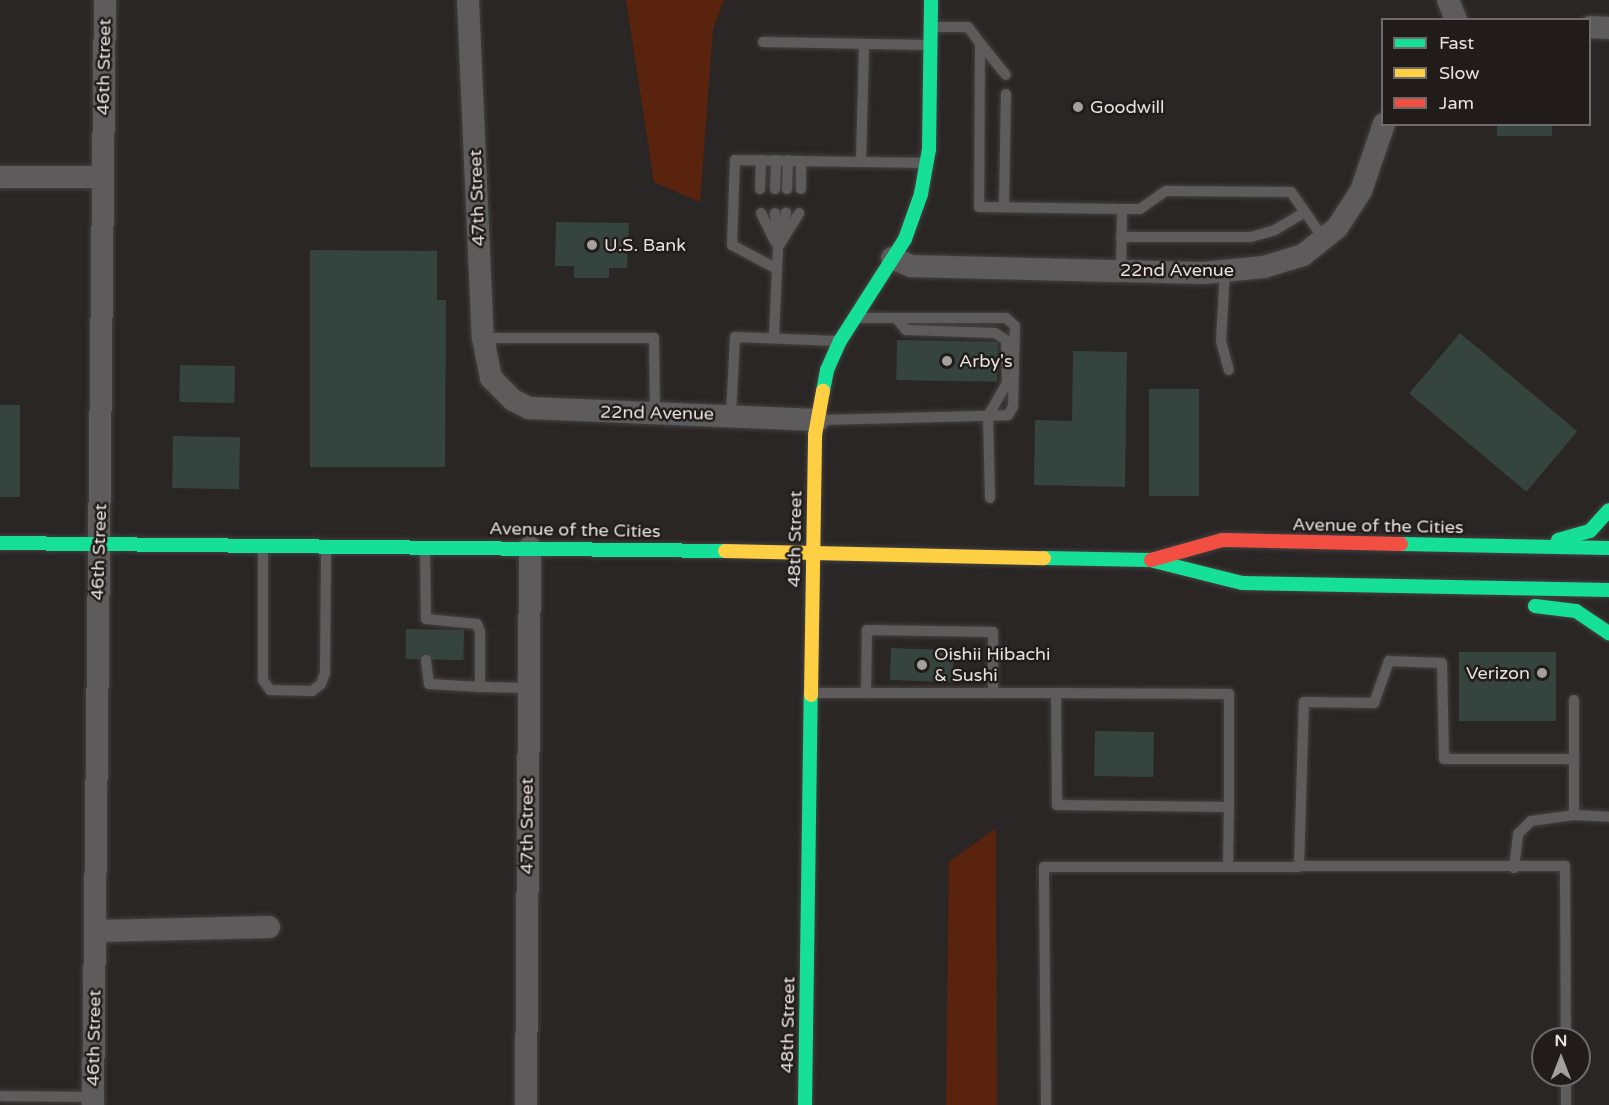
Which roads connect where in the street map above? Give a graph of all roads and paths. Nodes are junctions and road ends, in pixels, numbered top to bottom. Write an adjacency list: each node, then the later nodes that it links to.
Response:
1 (105, 0): 23 (street, 46th Street)
2 (468, 0): 44 (street, 47th Street)
3 (931, 0): 6 (main road, 48th Street)
4 (1448, 0): 5 (street)
5 (1455, 18)
6 (930, 27): 10 (lane); 12 (main road, 48th Street)
7 (1591, 27): 8 (street)
8 (1609, 28)
9 (763, 42): 11 (lane)
10 (981, 43): 13 (lane); 28 (lane)
11 (864, 44): 12 (lane); 20 (lane)
12 (930, 45): 21 (main road, 48th Street)
13 (1006, 75)
14 (1006, 94): 28 (lane)
15 (1383, 126): 35 (street, 22nd Avenue)
16 (761, 160): 17 (lane); 24 (lane); 38 (lane)
17 (776, 160): 18 (lane); 25 (lane)
18 (788, 160): 19 (lane); 26 (lane)
19 (801, 161): 20 (lane); 27 (lane)
20 (861, 162): 21 (lane)
21 (926, 163): 37 (main road, 48th Street)
22 (0, 177): 23 (street)
23 (102, 177): 55 (street, 46th Street)
24 (760, 189)
25 (775, 189)
26 (787, 189)
27 (801, 189)
28 (1004, 207): 29 (lane)
29 (1122, 209): 33 (lane); 34 (lane)
30 (761, 213): 36 (lane)
31 (780, 213): 36 (lane)
32 (799, 213): 36 (lane)
33 (1303, 213): 34 (lane); 35 (lane)
34 (1121, 237): 39 (lane)
35 (1324, 240): 40 (street, 22nd Avenue)
36 (778, 248): 38 (lane)
37 (892, 258): 39 (street, 22nd Avenue); 41 (main road, 48th Street)
38 (777, 268): 43 (lane)
39 (1121, 271): 40 (street, 22nd Avenue)
40 (1226, 271): 46 (lane)
41 (851, 318): 42 (lane); 45 (main road, 48th Street)
42 (897, 319): 50 (lane); 50 (lane)
43 (774, 337): 45 (lane); 49 (lane)
44 (483, 338): 47 (street, 47th Street); 48 (lane)
45 (840, 341): 51 (main road, 48th Street)
46 (1229, 370)
47 (502, 390): 48 (street, 22nd Avenue)
48 (655, 413): 49 (street, 22nd Avenue)
49 (731, 414): 51 (street, 22nd Avenue)
50 (988, 416): 51 (lane); 52 (lane)
51 (818, 420): 62 (main road, 48th Street)
52 (990, 498)
53 (1609, 510): 58 (main road)
54 (0, 543): 55 (main road, Avenue of the Cities)
55 (98, 544): 59 (main road, Avenue of the Cities); 85 (street, 46th Street)
56 (425, 547): 57 (main road, Avenue of the Cities); 60 (main road, Avenue of the Cities); 70 (lane)
57 (530, 547): 62 (main road, Avenue of the Cities); 71 (street, 47th Street)
58 (1527, 547): 61 (main road, Avenue of the Cities); 63 (main road, Avenue of the Cities)
59 (263, 548): 60 (main road, Avenue of the Cities); 60 (lane)
60 (326, 548)
61 (1609, 548)
62 (813, 552): 63 (main road, Avenue of the Cities); 72 (main road, 48th Street)
63 (1150, 560): 64 (main road, Avenue of the Cities)
64 (1242, 583): 65 (main road, Avenue of the Cities); 66 (main road)
65 (1609, 590)
66 (1367, 601)
67 (1515, 606): 68 (main road)
68 (1609, 633)
69 (426, 660): 70 (lane)
70 (480, 687): 71 (lane)
71 (528, 688): 90 (street, 47th Street)
72 (810, 693): 73 (lane); 91 (main road, 48th Street)
73 (866, 693): 74 (lane); 74 (lane)
74 (993, 693): 75 (lane)
75 (1056, 693): 78 (lane); 78 (lane)
76 (1574, 700): 77 (lane)
77 (1573, 759): 79 (lane); 82 (lane)
78 (1229, 807): 81 (lane)
79 (1574, 815): 80 (lane); 83 (lane)
80 (1609, 817)
81 (1228, 866): 82 (lane); 92 (lane)
82 (1299, 867): 83 (lane)
83 (1514, 868): 86 (lane)
84 (269, 927): 85 (street)
85 (97, 931): 89 (street, 46th Street)
86 (1566, 1027)
87 (1566, 1087): 93 (lane)
88 (0, 1096): 89 (lane)
89 (93, 1101)
90 (526, 1105)
91 (805, 1105)
92 (1046, 1105)
93 (1566, 1105)

